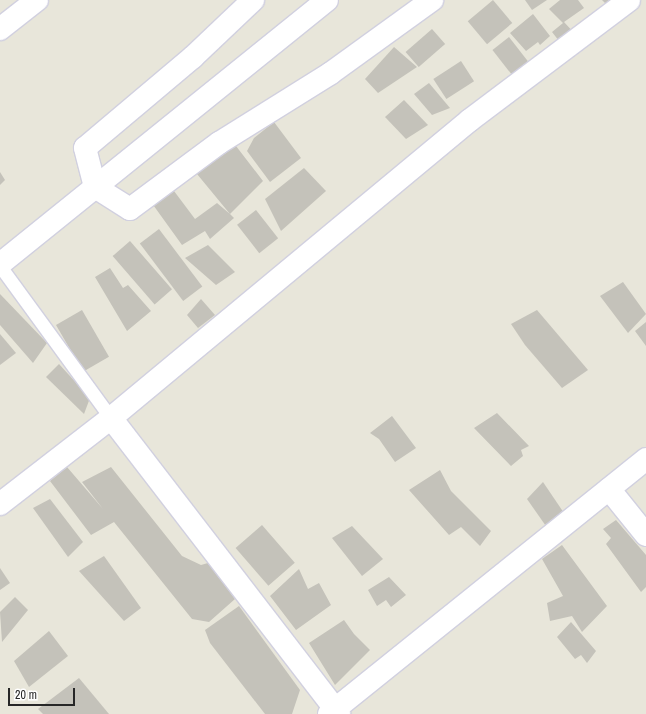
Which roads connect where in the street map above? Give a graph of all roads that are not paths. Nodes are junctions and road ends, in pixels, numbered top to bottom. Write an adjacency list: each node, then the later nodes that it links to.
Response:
1 (37, 0): 6 (street)
2 (253, 0): 7 (street)
3 (327, 0): 7 (street)
4 (432, 0): 7 (street)
5 (629, 0): 9 (street)
6 (0, 29)
7 (96, 187): 8 (street)
8 (0, 265): 9 (lane)
9 (111, 418): 12 (street); 14 (street)
10 (646, 459): 11 (street)
11 (609, 489): 13 (street); 14 (street)
12 (0, 504)
13 (646, 535)
14 (334, 712)

